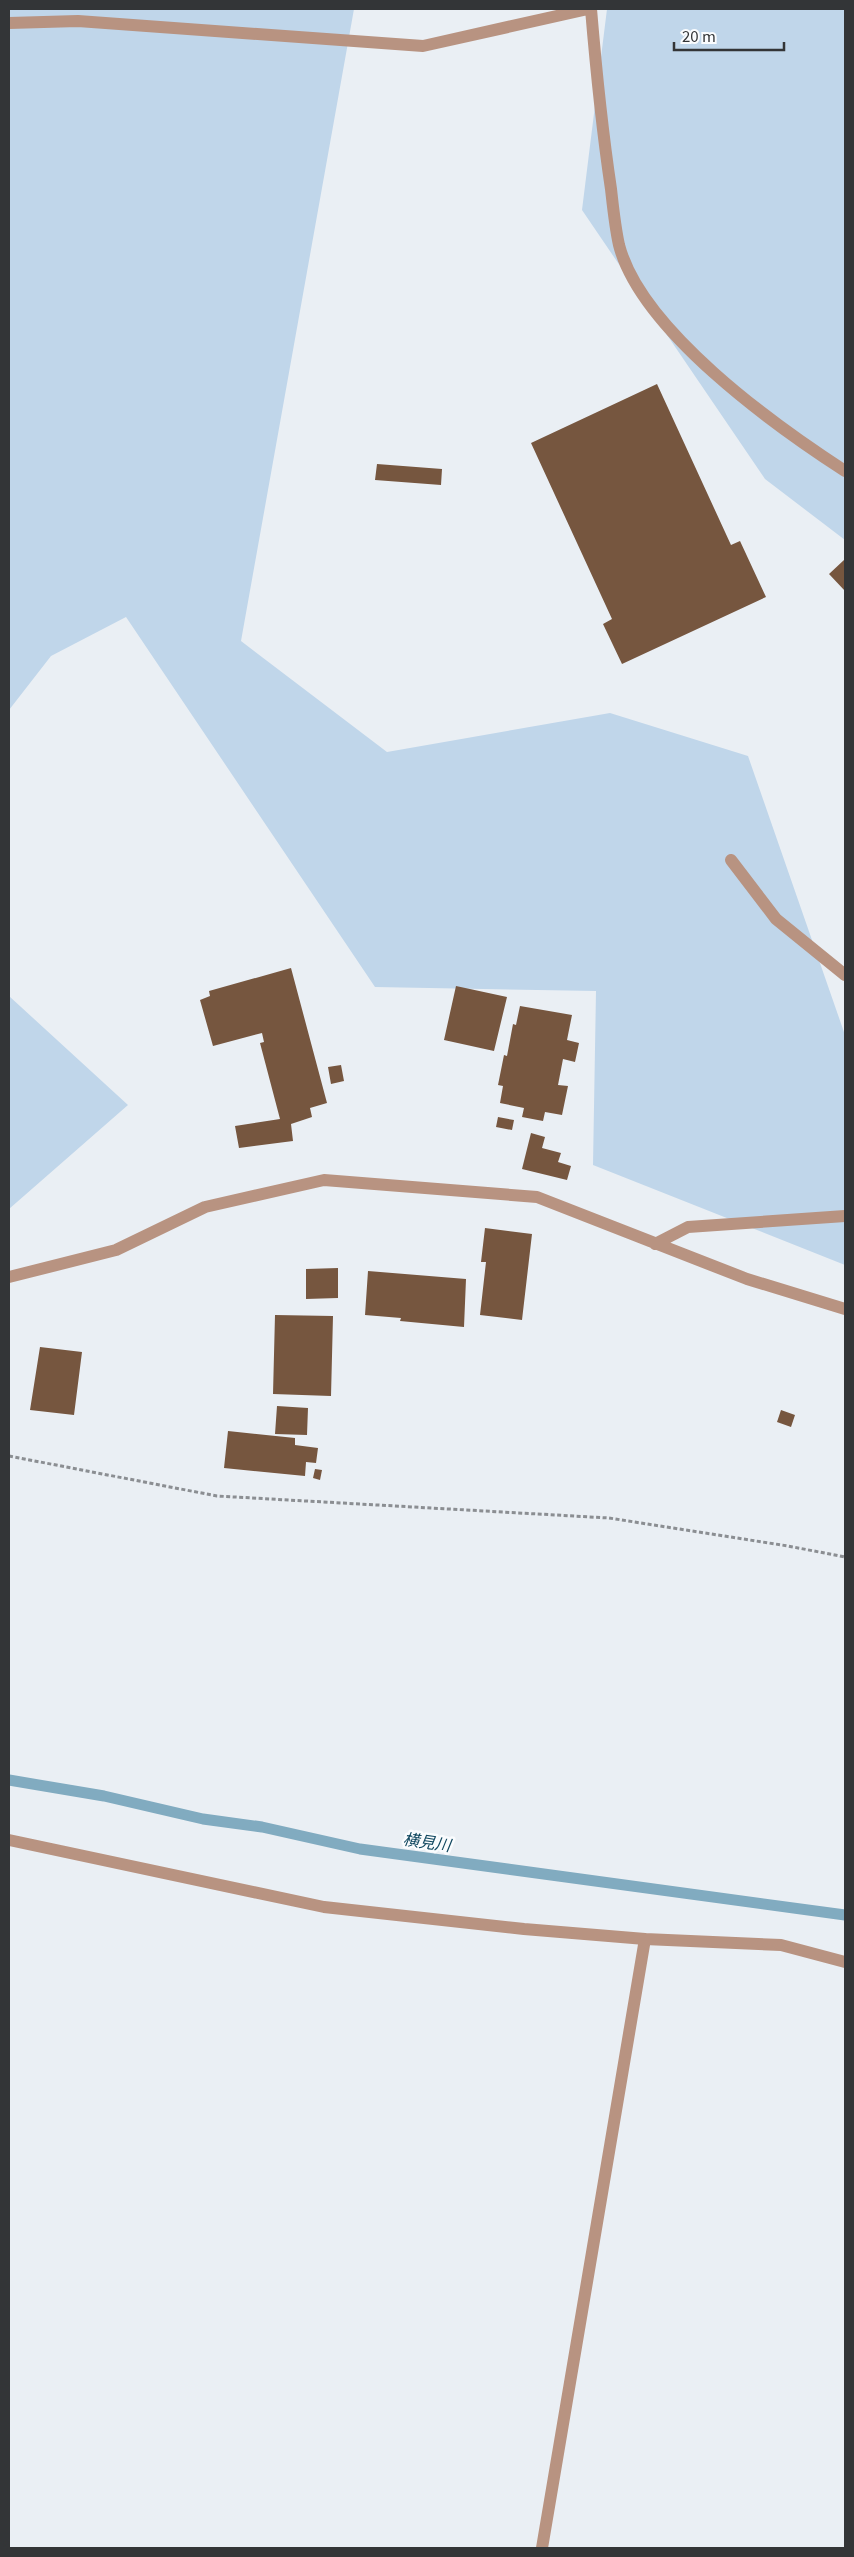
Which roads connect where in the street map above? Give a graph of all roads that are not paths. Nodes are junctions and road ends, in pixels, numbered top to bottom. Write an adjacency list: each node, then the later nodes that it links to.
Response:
1 (589, 9): 2 (street); 3 (street)
2 (9, 23)
3 (845, 471)
4 (731, 860): 5 (street)
5 (845, 975)
6 (845, 1216): 7 (street)
7 (655, 1244): 8 (street); 9 (street)
8 (9, 1277)
9 (845, 1309)
10 (9, 1840): 11 (street)
11 (644, 1939): 12 (street); 13 (street)
12 (845, 1962)
13 (542, 2548)

